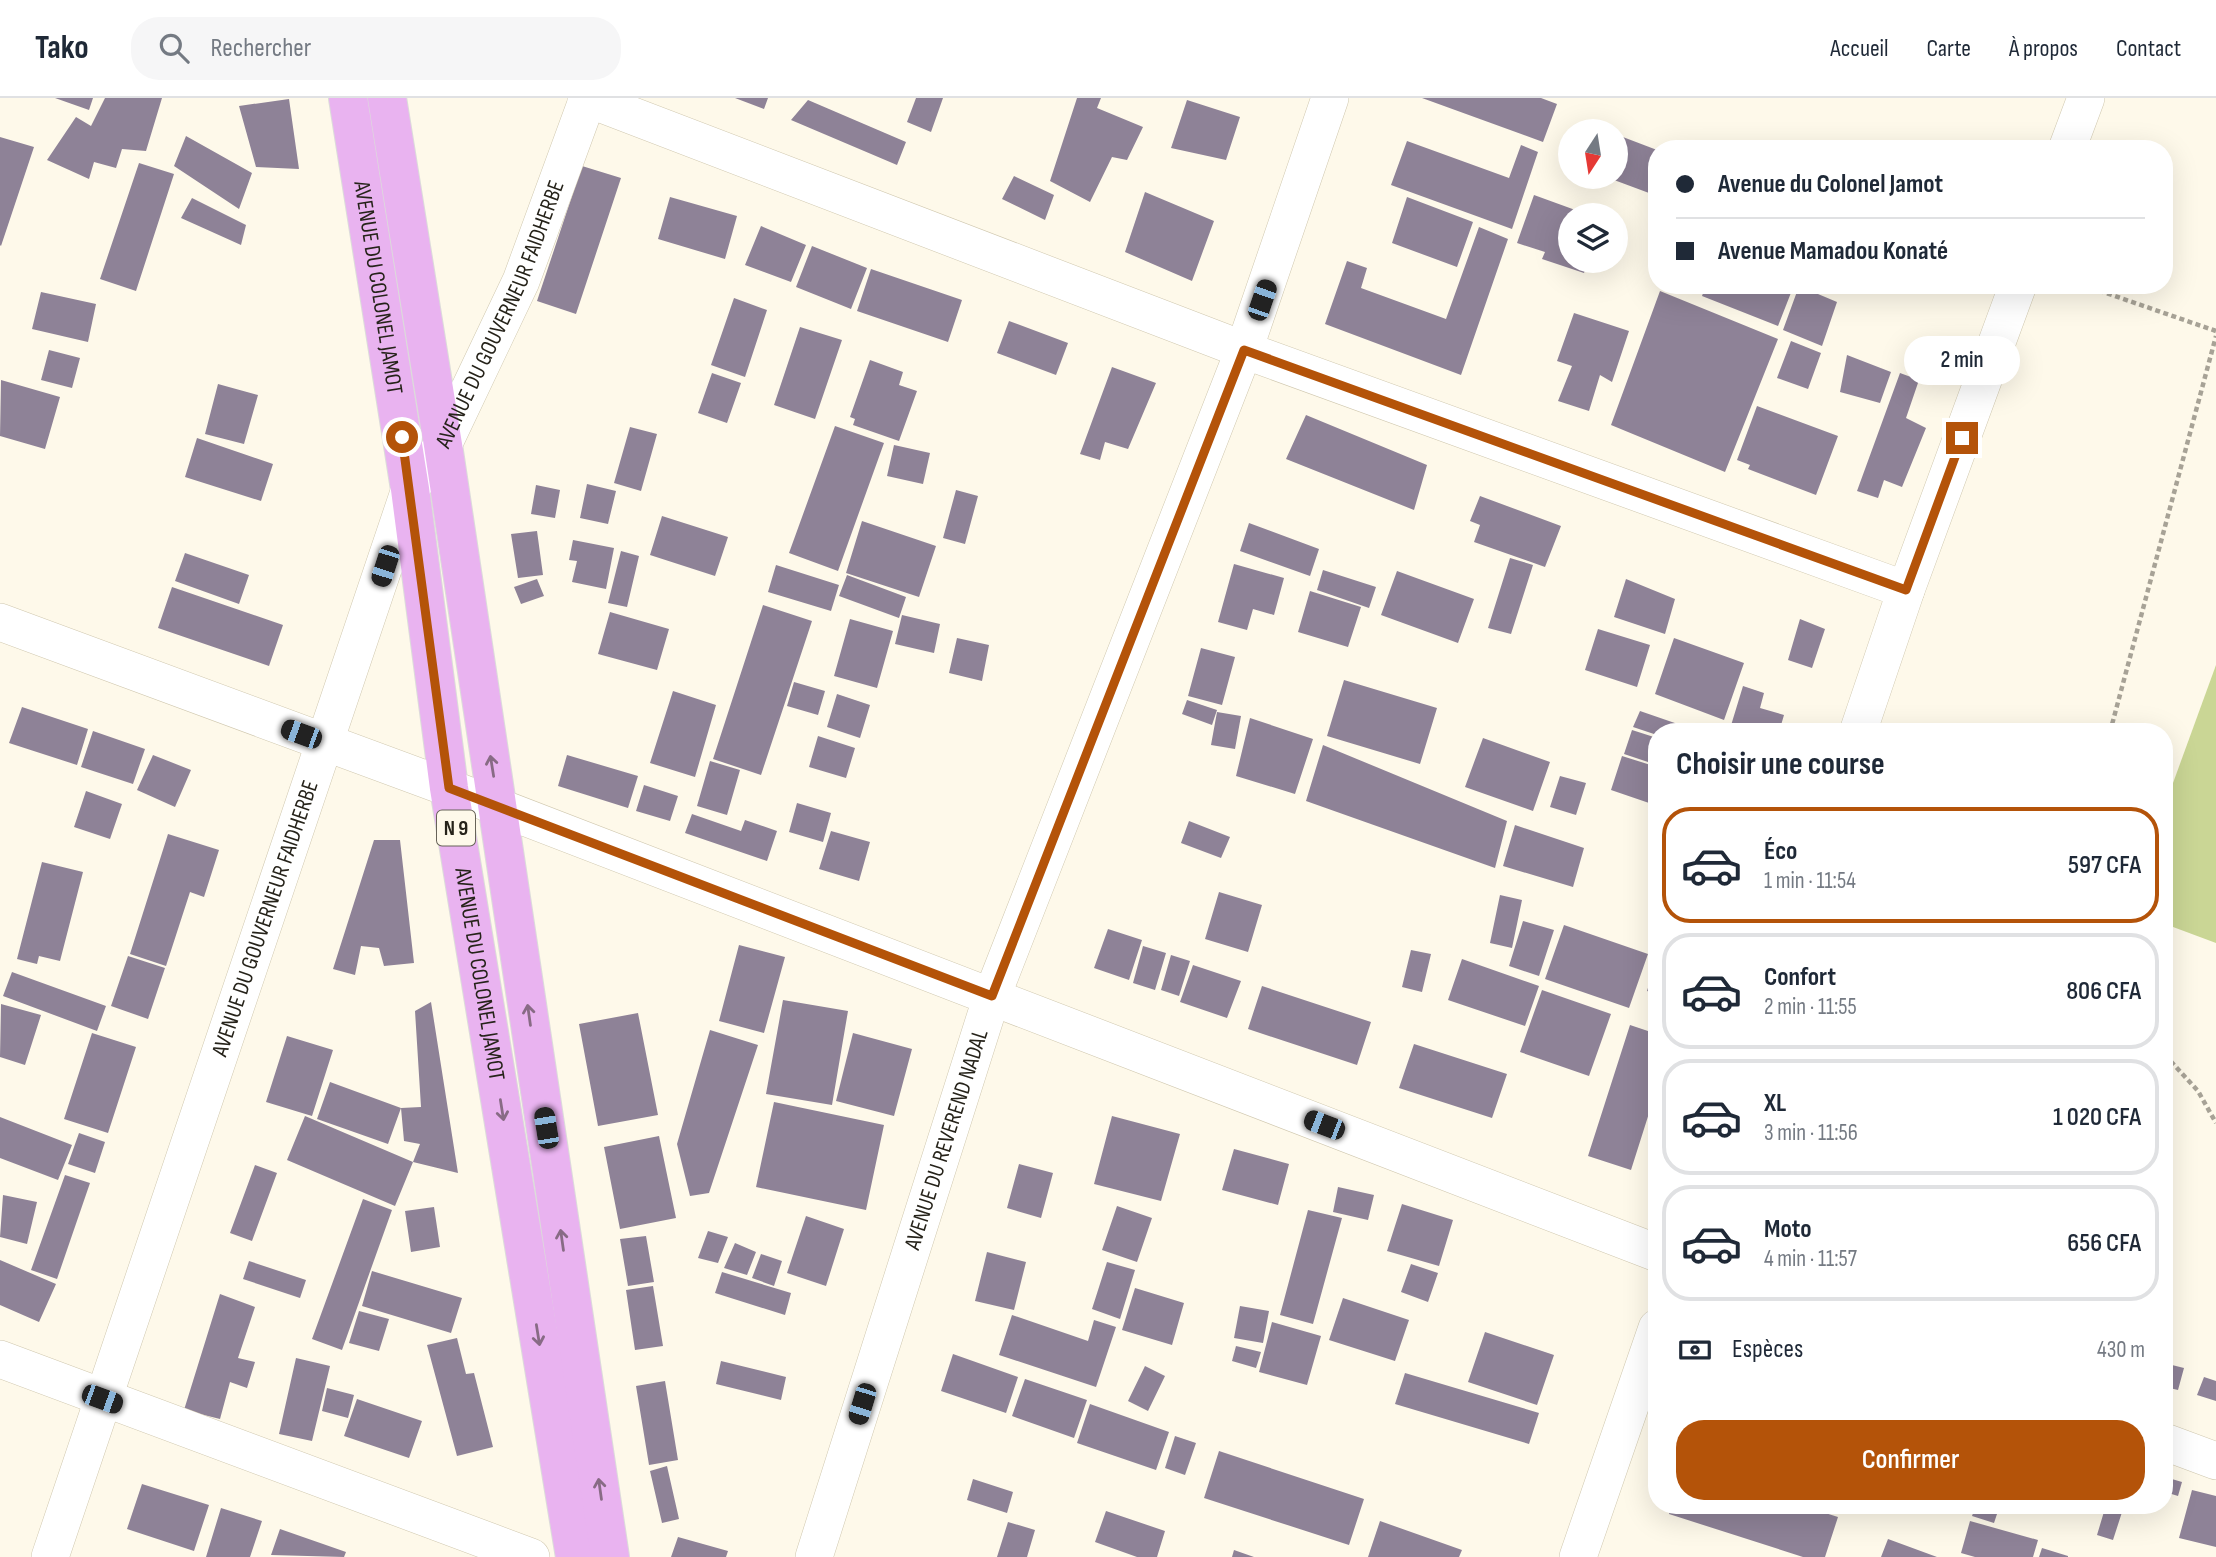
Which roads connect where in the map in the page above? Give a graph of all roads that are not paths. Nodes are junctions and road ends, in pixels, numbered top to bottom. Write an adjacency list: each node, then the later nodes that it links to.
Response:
1 (348, 98): 10 (main road, AVENUE DU COLONEL JAMOT / N 9)
2 (387, 98): 9 (main road, AVENUE DU COLONEL JAMOT / N 9)
3 (587, 98): 8 (street); 9 (street, AVENUE DU GOUVERNEUR FAIDHERBE)
4 (1330, 98): 8 (street, AVENUE DU REVEREND NADAL)
5 (2086, 98): 6 (street)
6 (2070, 140)
7 (2015, 294): 11 (street)
8 (1244, 350): 11 (street); 17 (street, AVENUE DU REVEREND NADAL)
9 (443, 445): 10 (street, AVENUE DU GOUVERNEUR FAIDHERBE); 16 (main road, AVENUE DU COLONEL JAMOT / N 9, one-way to 9)
10 (410, 489): 14 (street, AVENUE DU GOUVERNEUR FAIDHERBE); 15 (main road, AVENUE DU COLONEL JAMOT / N 9)
11 (1906, 590): 13 (street)
12 (0, 622): 14 (street)
13 (1861, 723)
14 (326, 744): 15 (street); 21 (street, AVENUE DU GOUVERNEUR FAIDHERBE)
15 (449, 788): 16 (street); 26 (main road, AVENUE DU COLONEL JAMOT / N 9, one-way to 26)
16 (498, 807): 17 (street); 27 (main road, AVENUE DU COLONEL JAMOT / N 9, one-way to 16)
17 (992, 996): 18 (street); 28 (street, AVENUE DU REVEREND NADAL)
18 (1648, 1250)
19 (1648, 1354): 29 (street)
20 (0, 1359): 21 (street)
21 (102, 1399): 24 (street, AVENUE DU GOUVERNEUR FAIDHERBE); 25 (street)
22 (2173, 1445): 23 (street)
23 (2216, 1461)
24 (50, 1557)
25 (531, 1557)
26 (575, 1557)
27 (610, 1557)
28 (814, 1557)
29 (1578, 1557)

